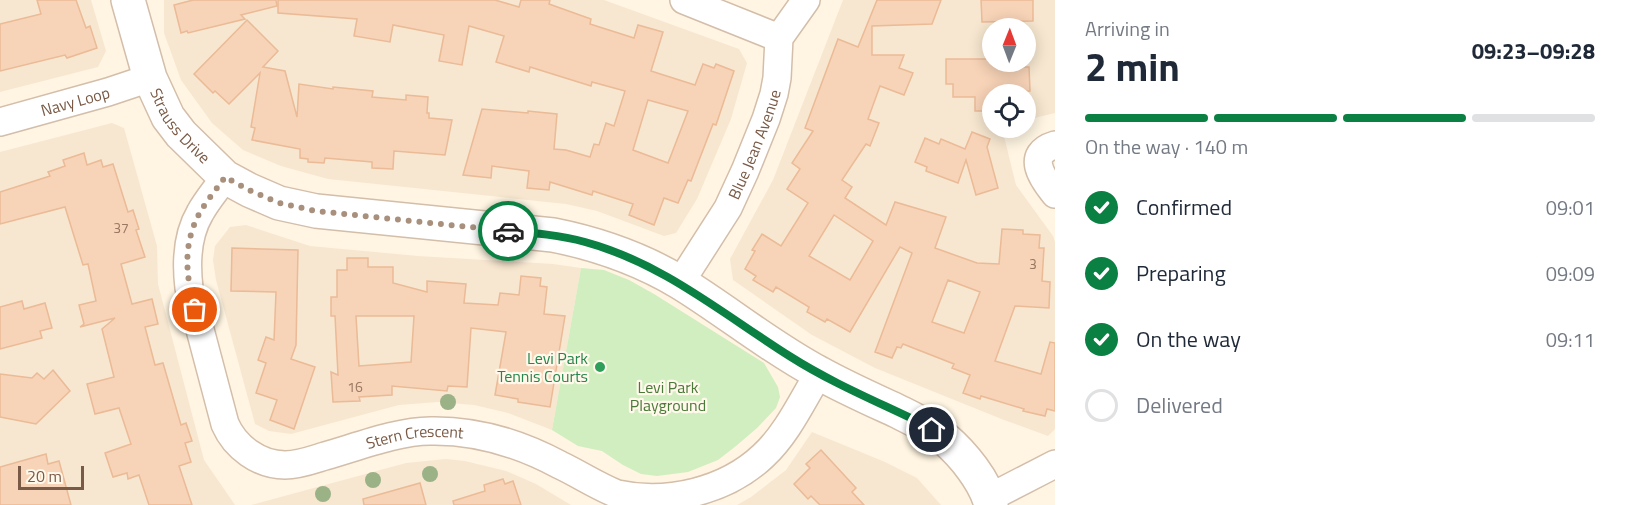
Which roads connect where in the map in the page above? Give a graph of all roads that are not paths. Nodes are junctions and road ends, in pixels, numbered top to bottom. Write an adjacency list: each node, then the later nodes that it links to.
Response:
1 (128, 0): 5 (street, Strauss Drive)
2 (684, 0): 4 (street)
3 (806, 0): 4 (street)
4 (779, 38): 10 (street, Blue Jean Avenue)
5 (150, 78): 6 (street, Navy Loop); 8 (street, Strauss Drive)
6 (0, 122)
7 (1055, 145): 9 (street)
8 (225, 177): 10 (street, Strauss Drive); 11 (street, Stern Crescent)
9 (1055, 194)
10 (680, 283): 11 (street, Strauss Drive)
11 (819, 374): 13 (street, Strauss Drive)
12 (1055, 464): 13 (street)
13 (990, 501)

